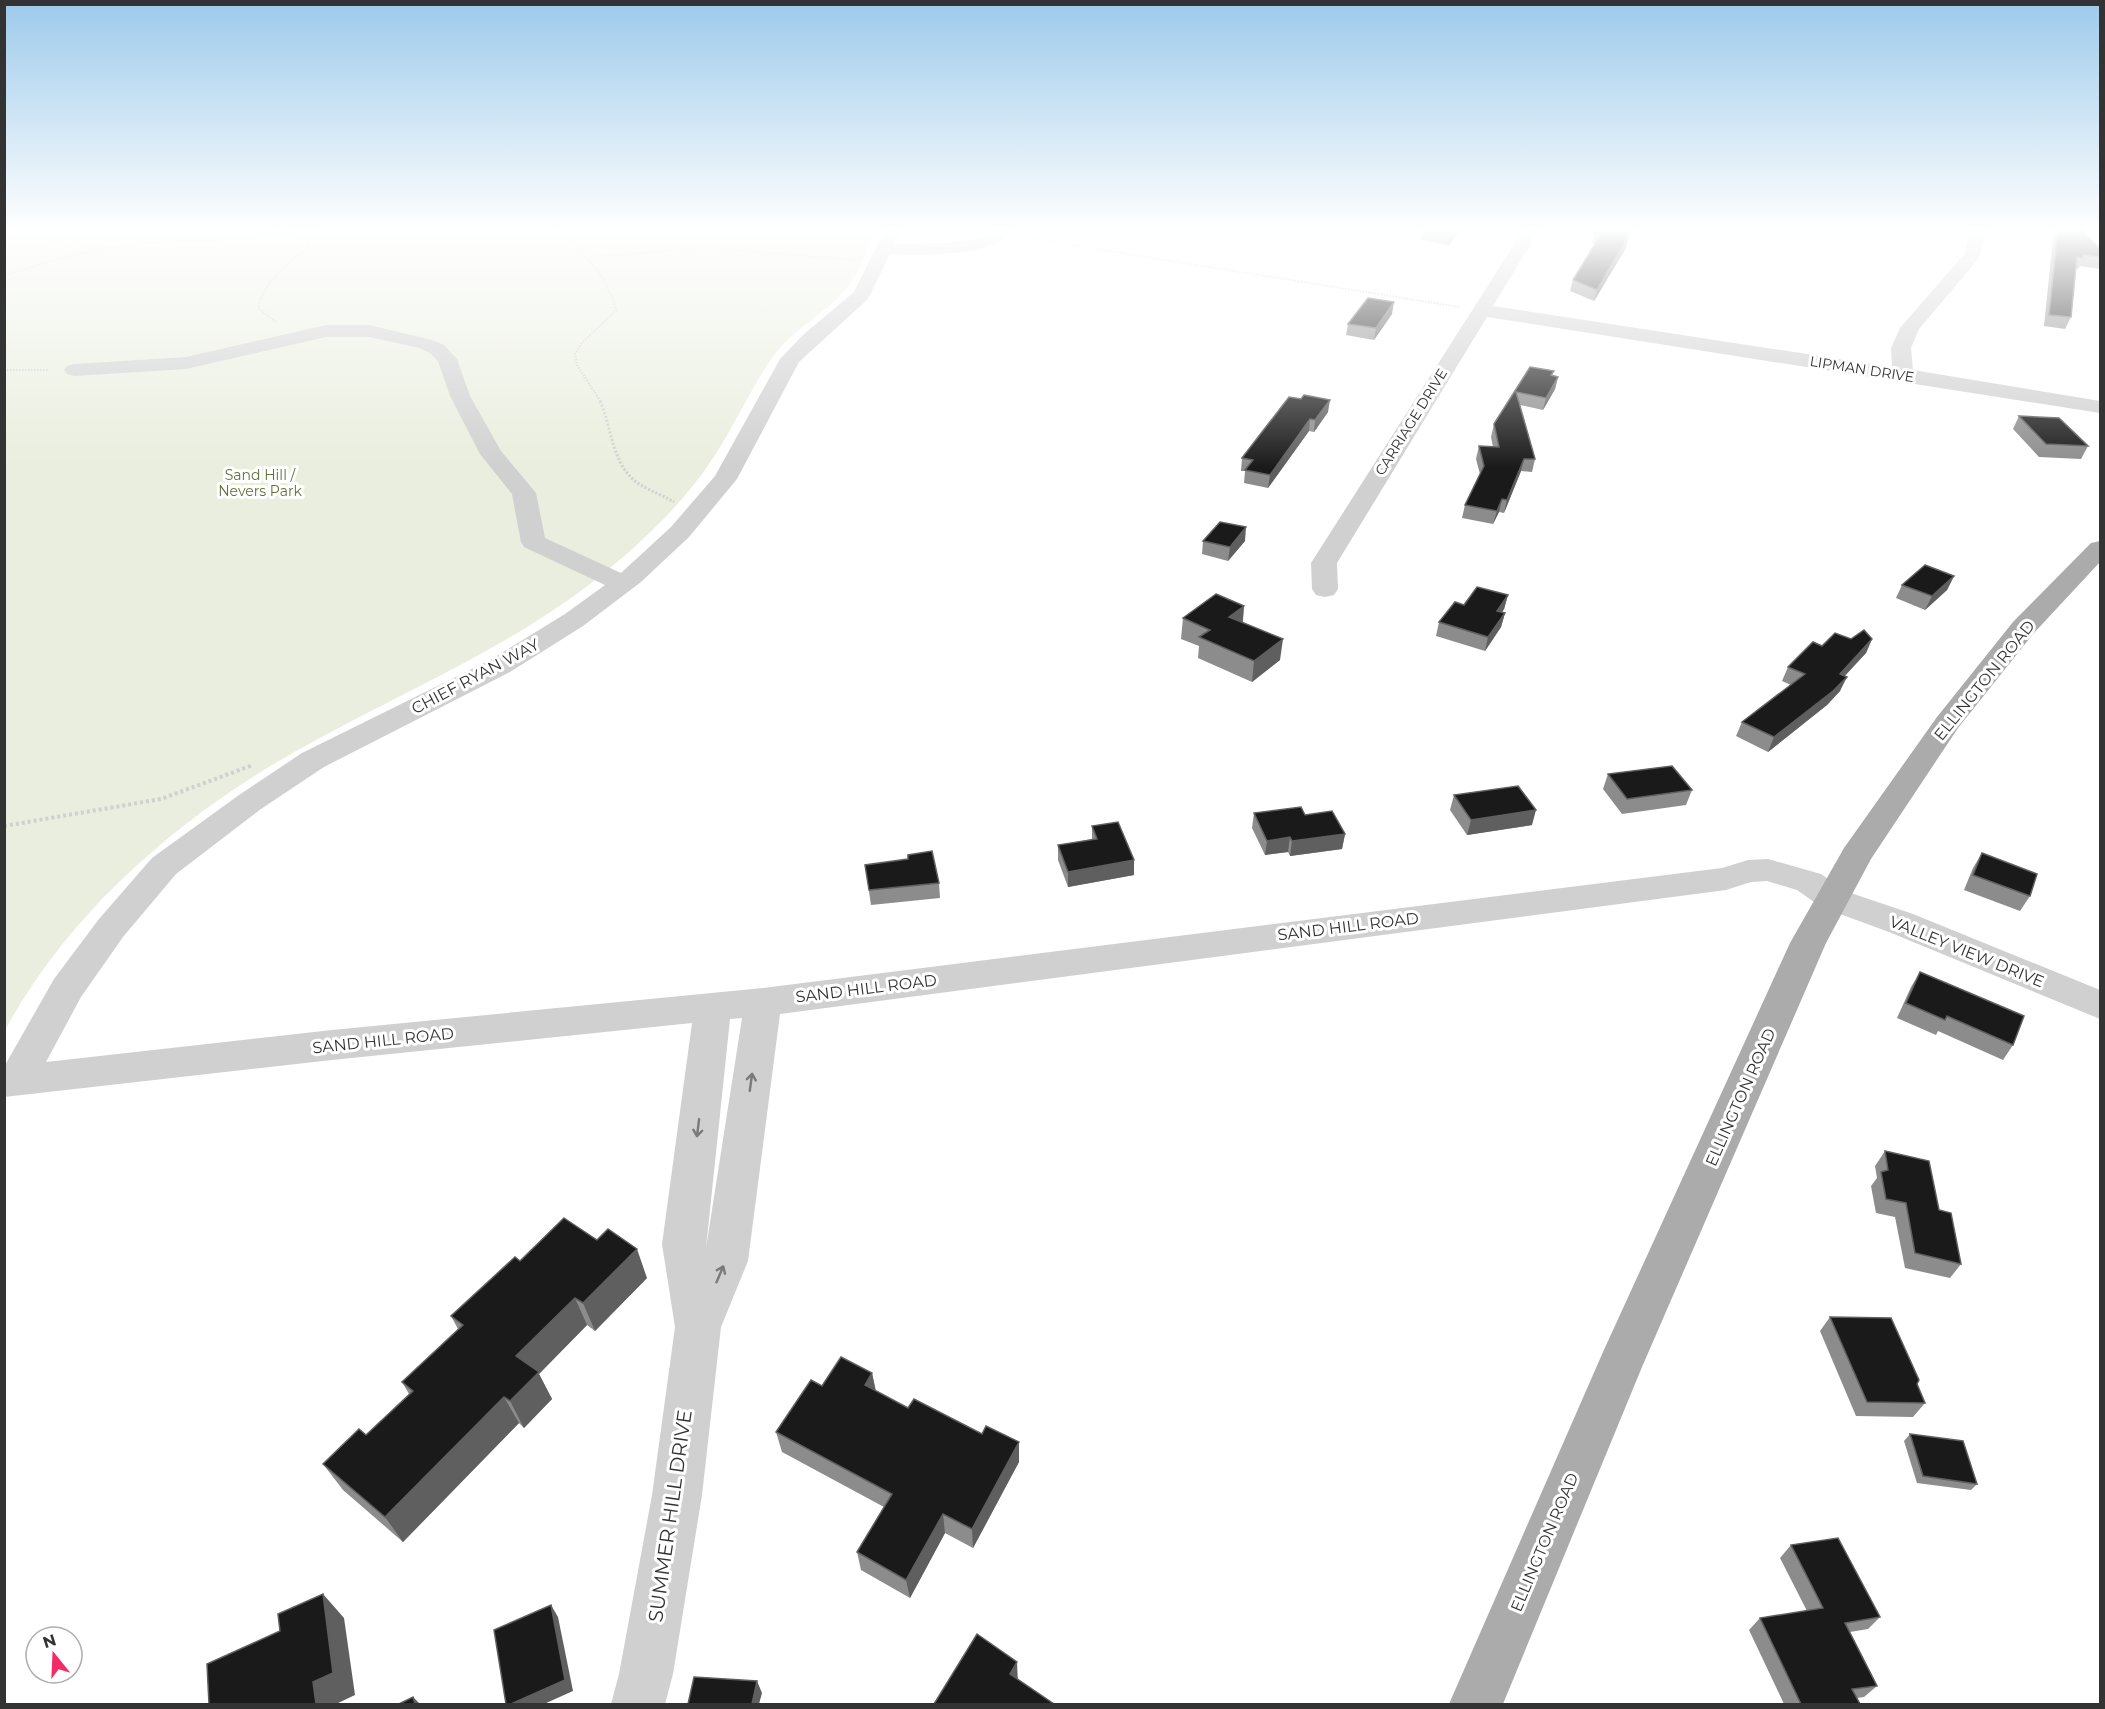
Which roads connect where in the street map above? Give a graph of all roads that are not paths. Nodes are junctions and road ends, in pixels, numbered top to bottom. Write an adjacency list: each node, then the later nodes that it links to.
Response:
1 (847, 309): 8 (street, CHIEF RYAN WAY)
2 (1926, 309): 5 (street)
3 (1481, 310): 5 (street, LIPMAN DRIVE); 9 (street, CARRIAGE DRIVE)
4 (74, 370): 8 (street)
5 (1903, 375): 6 (street, LIPMAN DRIVE)
6 (2100, 407)
7 (2100, 548): 10 (main road, ELLINGTON ROAD)
8 (623, 584): 14 (street, CHIEF RYAN WAY)
9 (1325, 589)
10 (1833, 899): 11 (street, SAND HILL ROAD); 12 (street, VALLEY VIEW DRIVE); 17 (main road, ELLINGTON ROAD)
11 (763, 1002): 13 (street, SAND HILL ROAD); 15 (street, SUMMER HILL DRIVE, one-way to 11)
12 (2100, 1005)
13 (713, 1008): 14 (street, SAND HILL ROAD); 15 (street, SUMMER HILL DRIVE, one-way to 15)
14 (11, 1081)
15 (698, 1328): 16 (street, SUMMER HILL DRIVE)
16 (638, 1704)
17 (1476, 1704)

